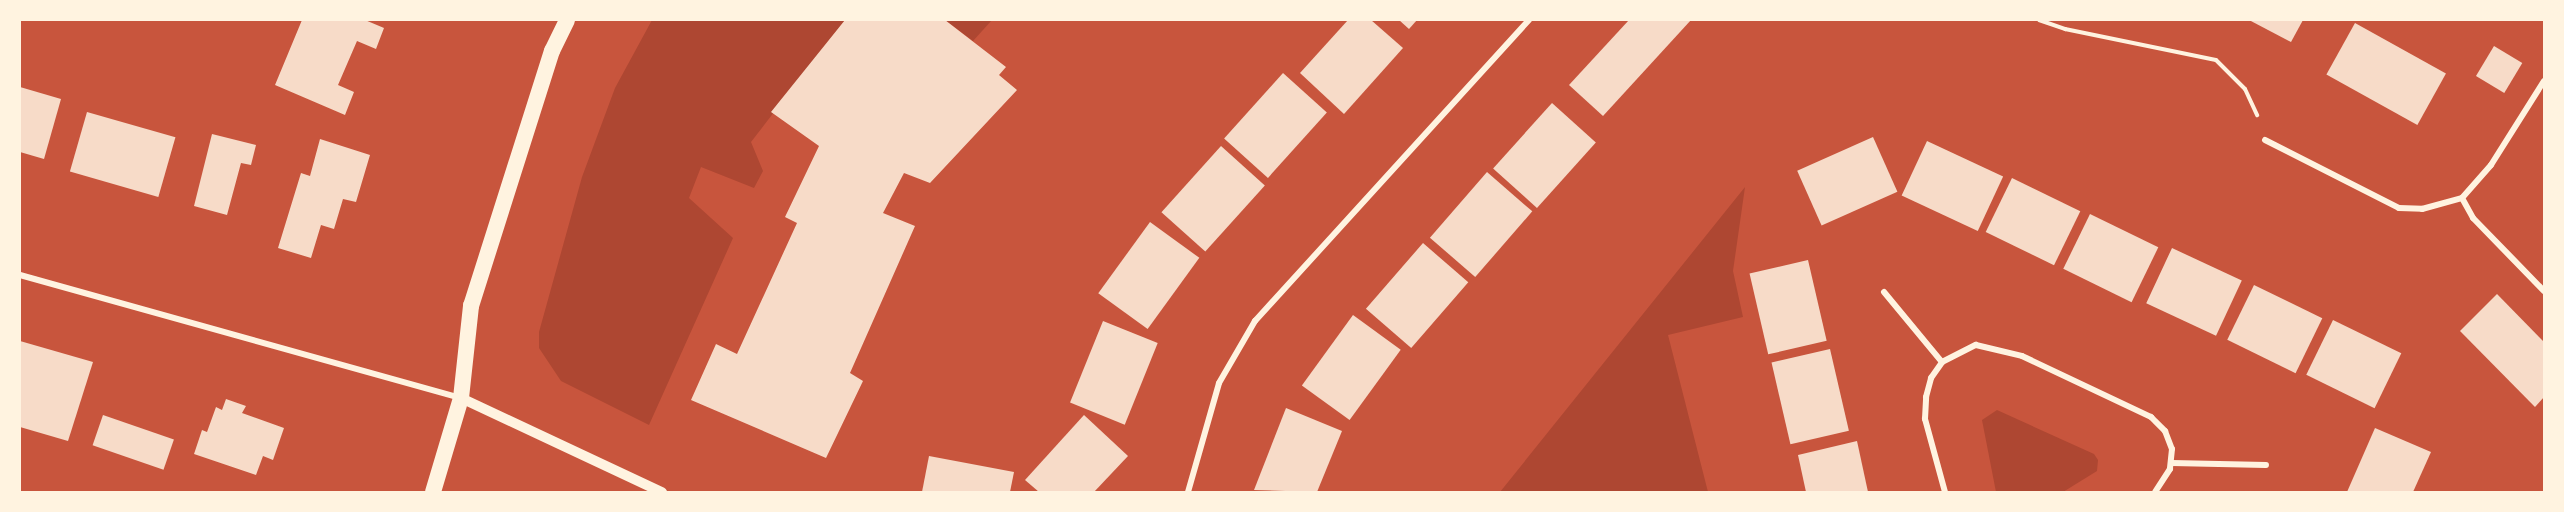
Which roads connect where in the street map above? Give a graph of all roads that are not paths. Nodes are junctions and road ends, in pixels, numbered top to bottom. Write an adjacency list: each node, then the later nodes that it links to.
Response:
1 (567, 20): 10 (highway)
2 (1529, 20): 15 (street)
3 (2544, 81): 5 (street)
4 (2265, 140): 5 (street)
5 (2462, 198): 7 (street)
6 (20, 275): 10 (street)
7 (2544, 291)
8 (1884, 292): 9 (street)
9 (1942, 362): 11 (street); 16 (street)
10 (461, 398): 13 (highway); 14 (street)
11 (2172, 463): 12 (street); 17 (street)
12 (2266, 465)
13 (432, 492)
14 (662, 492)
15 (1188, 492)
16 (1945, 492)
17 (2155, 492)

